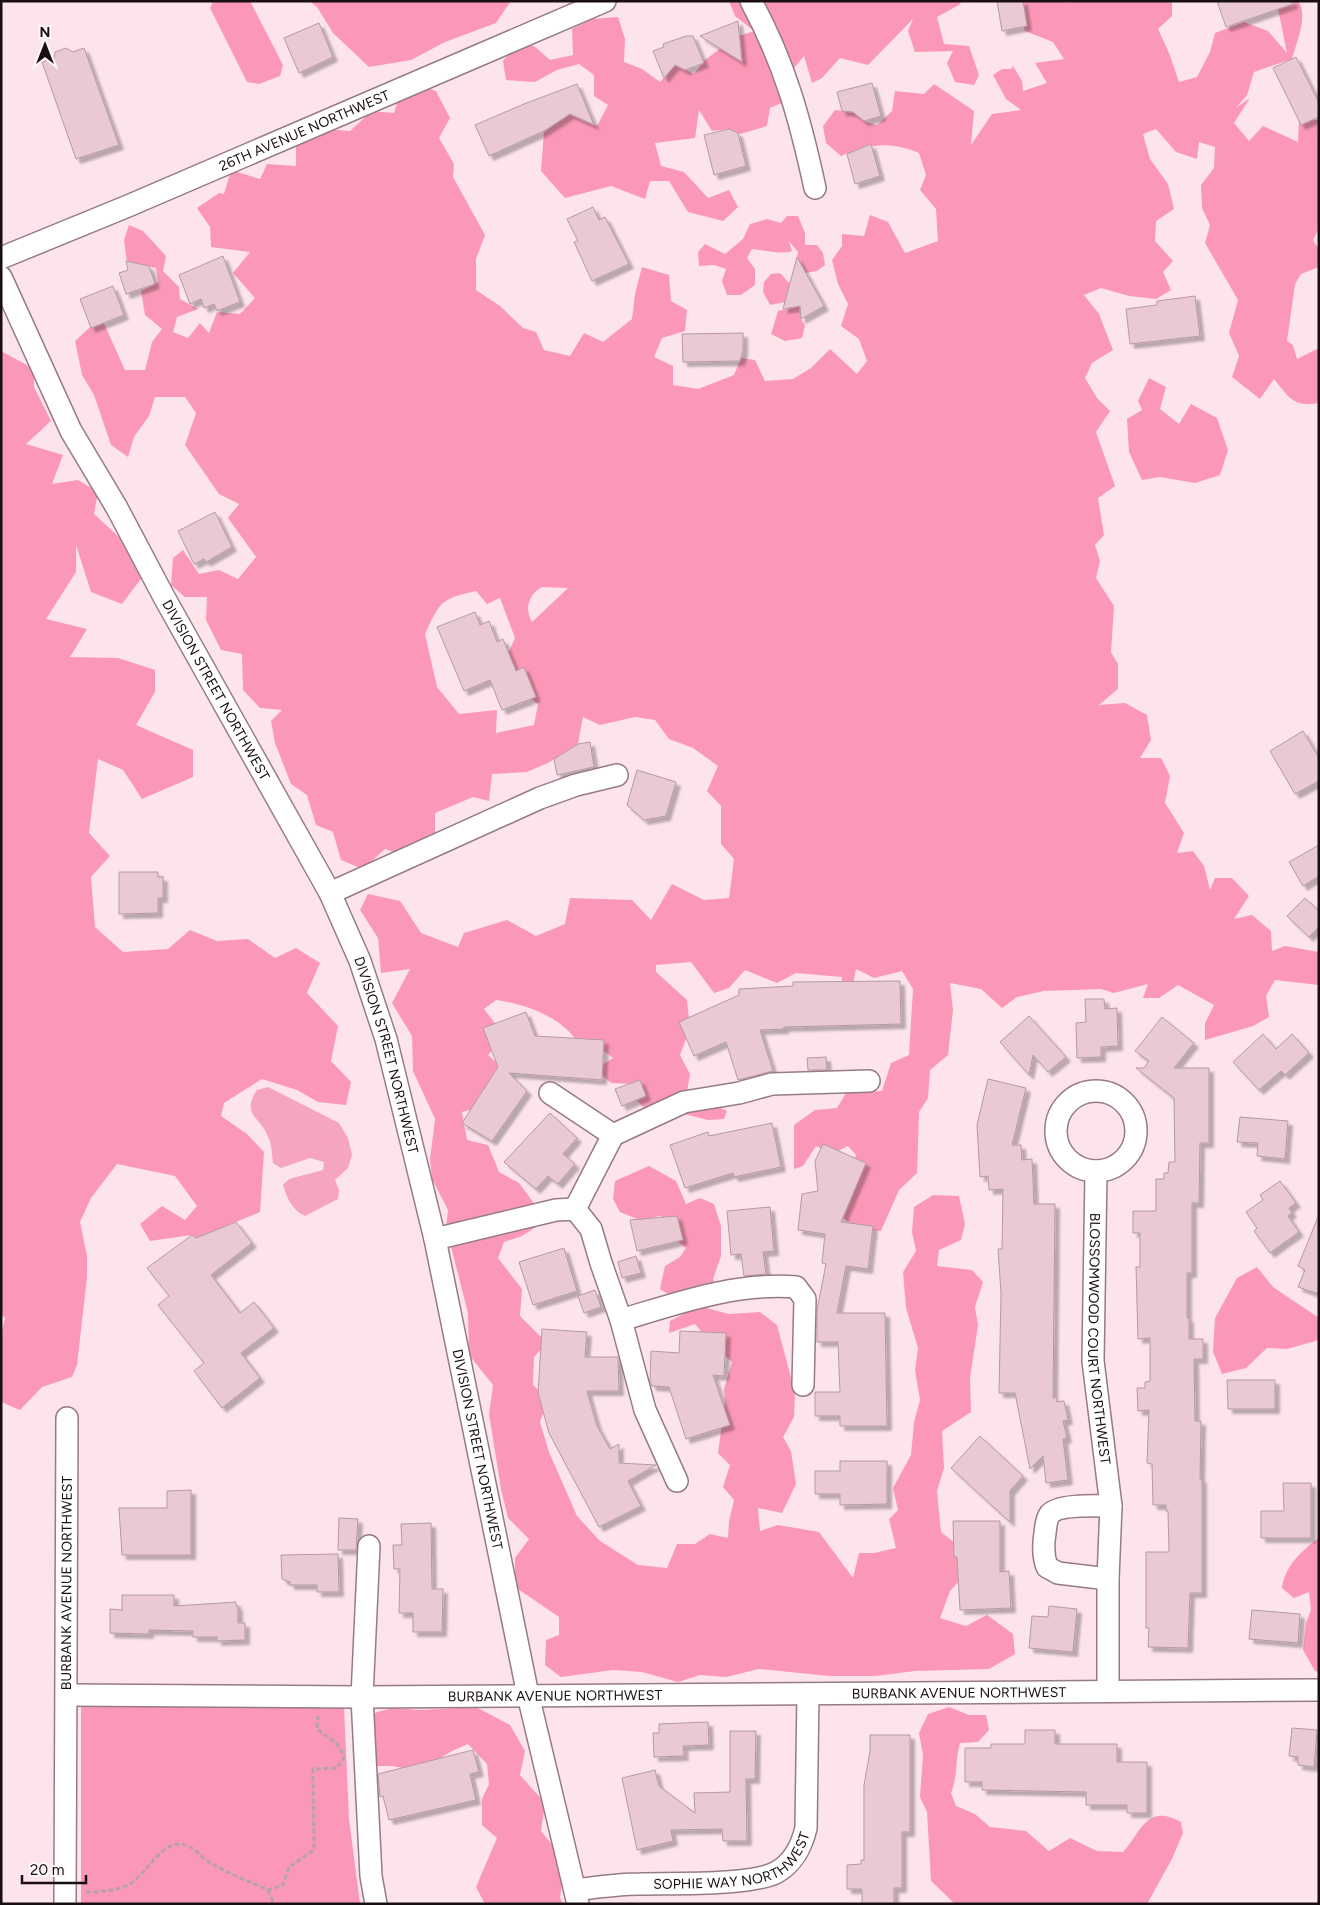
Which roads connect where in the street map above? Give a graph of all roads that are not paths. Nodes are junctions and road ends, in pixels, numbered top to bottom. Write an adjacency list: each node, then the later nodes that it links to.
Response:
1 (605, 1): 4 (street, 26TH AVENUE NORTHWEST)
2 (751, 1): 3 (street)
3 (815, 188)
4 (1, 258)
5 (1, 277): 7 (street, DIVISION STREET NORTHWEST)
6 (617, 775): 7 (street)
7 (330, 893): 13 (street, DIVISION STREET NORTHWEST)
8 (869, 1081): 10 (street)
9 (550, 1093): 10 (street)
10 (614, 1135): 12 (street)
11 (1096, 1171): 18 (street, BLOSSOMWOOD COURT NORTHWEST)
12 (575, 1209): 13 (street); 14 (street)
13 (435, 1239): 25 (street, DIVISION STREET NORTHWEST)
14 (622, 1320): 15 (street); 17 (street)
15 (803, 1386)
16 (67, 1418): 24 (street, BURBANK AVENUE NORTHWEST)
17 (678, 1481)
18 (1111, 1506): 20 (street, BLOSSOMWOOD COURT NORTHWEST); 20 (street)
19 (369, 1546): 26 (street)
20 (1108, 1579): 22 (street, BLOSSOMWOOD COURT NORTHWEST)
21 (1319, 1690): 22 (street, BURBANK AVENUE NORTHWEST)
22 (1108, 1692): 23 (street, BURBANK AVENUE NORTHWEST)
23 (808, 1694): 25 (street, BURBANK AVENUE NORTHWEST); 27 (street, SOPHIE WAY NORTHWEST)
24 (67, 1695): 26 (street, BURBANK AVENUE NORTHWEST); 28 (street)
25 (528, 1695): 26 (street, BURBANK AVENUE NORTHWEST); 27 (street, DIVISION STREET NORTHWEST)
26 (362, 1697): 29 (street)
27 (577, 1897)
28 (65, 1898)
29 (376, 1904)

